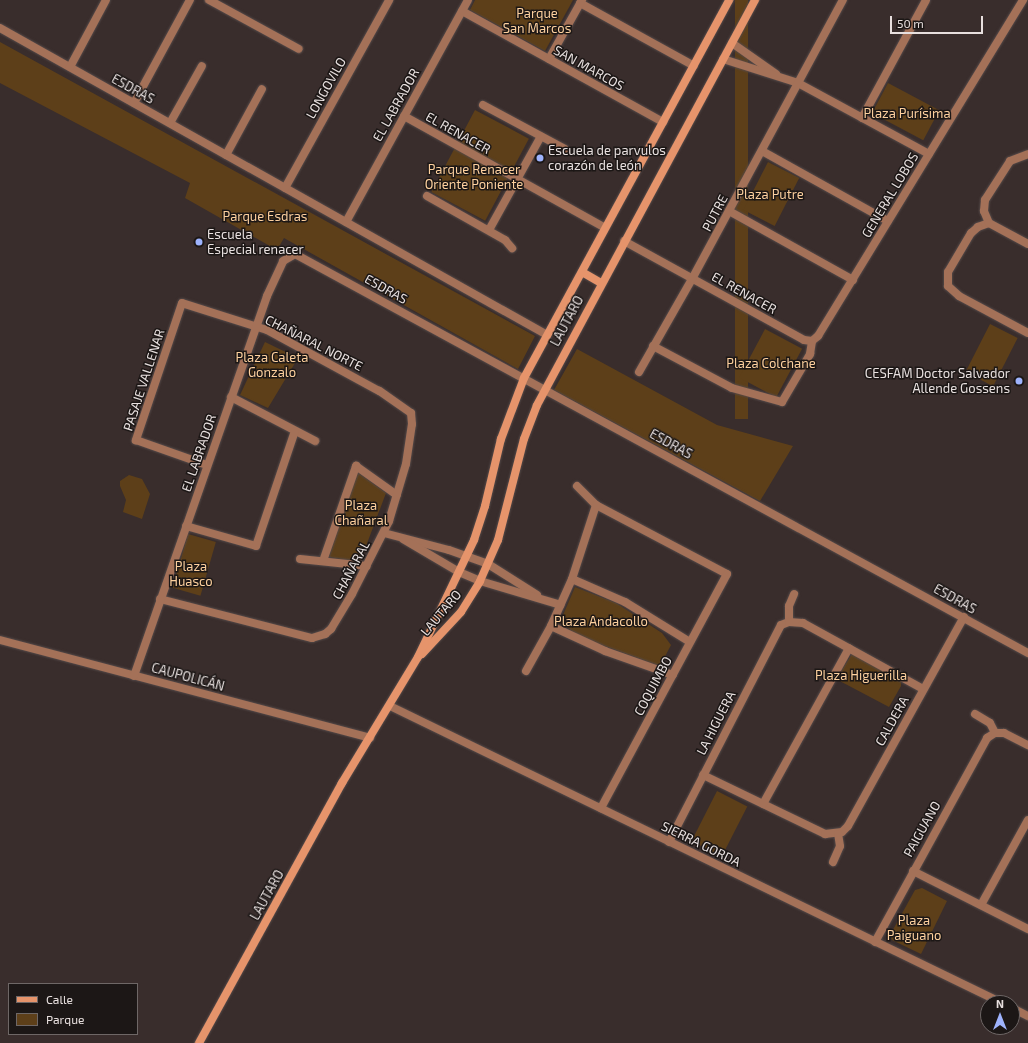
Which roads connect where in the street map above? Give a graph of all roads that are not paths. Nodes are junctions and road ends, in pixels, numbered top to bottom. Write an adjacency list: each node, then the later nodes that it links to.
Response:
1 (106, 0): 20 (street)
2 (190, 0): 24 (street)
3 (209, 0): 15 (street)
4 (389, 0): 37 (street, LONGOVILO)
5 (468, 0): 12 (street, EL LABRADOR)
6 (755, 0): 14 (street, LAUTARO)
7 (843, 0): 22 (street, PUTRE)
8 (926, 0): 27 (street)
9 (1023, 0): 33 (street, GENERAL LOBOS)
10 (726, 1): 19 (street, LAUTARO)
11 (581, 2): 16 (street); 19 (street)
12 (462, 11): 16 (street, SAN MARCOS); 26 (street, EL LABRADOR)
13 (0, 28): 20 (street, ESDRAS)
14 (732, 43): 17 (street, LAUTARO); 21 (street)
15 (299, 49)
16 (549, 59): 28 (street, SAN MARCOS)
17 (723, 59): 21 (street); 45 (street, LAUTARO)
18 (202, 66): 29 (street)
19 (694, 66): 28 (street, LAUTARO)
20 (70, 67): 24 (street, ESDRAS)
21 (777, 75): 22 (street)
22 (798, 83): 27 (street); 32 (street, PUTRE)
23 (262, 89): 35 (street)
24 (134, 103): 29 (street, ESDRAS)
25 (483, 105): 30 (street)
26 (404, 116): 36 (street, EL RENACER); 41 (street, EL LABRADOR)
27 (862, 118): 33 (street)
28 (663, 122): 43 (street, LAUTARO)
29 (170, 124): 35 (street, ESDRAS)
30 (541, 136): 31 (street); 36 (street)
31 (565, 149)
32 (762, 151): 39 (street, PUTRE); 40 (street)
33 (929, 154): 40 (street, GENERAL LOBOS)
34 (1028, 154): 42 (street)
35 (226, 155): 37 (street, ESDRAS)
36 (517, 179): 43 (street, EL RENACER); 44 (street)
37 (285, 188): 41 (street, ESDRAS)
38 (427, 196): 44 (street)
39 (729, 211): 50 (street, PUTRE); 51 (street)
40 (888, 221): 51 (street, GENERAL LOBOS)
41 (346, 222): 56 (street, ESDRAS)
42 (989, 223): 46 (street); 55 (street)
43 (605, 228): 49 (street, LAUTARO)
44 (489, 230): 47 (street)
45 (624, 241): 50 (street, EL RENACER); 52 (street, LAUTARO)
46 (1028, 244)
47 (512, 248)
48 (302, 256): 54 (street, EL LABRADOR); 60 (street, ESDRAS)
49 (582, 272): 52 (street); 56 (street, LAUTARO)
50 (692, 279): 57 (street, EL RENACER); 58 (street, PUTRE)
51 (853, 280): 57 (street, GENERAL LOBOS)
52 (601, 284): 61 (street, LAUTARO)
53 (182, 303): 54 (street, CHAÑARAL NORTE); 66 (street, PASAJE VALLENAR)
54 (256, 326): 62 (street, EL LABRADOR); 63 (street, CHAÑARAL NORTE)
55 (1028, 333)
56 (547, 335): 60 (street, LAUTARO)
57 (812, 341): 58 (street, GENERAL LOBOS)
58 (653, 346): 59 (street, PUTRE)
59 (638, 372)
60 (524, 378): 61 (street, ESDRAS); 73 (street, LAUTARO)
61 (545, 389): 76 (street, LAUTARO); 85 (street, ESDRAS)
62 (231, 398): 64 (street); 66 (street, EL LABRADOR)
63 (406, 408): 68 (street, CHAÑARAL)
64 (295, 431): 65 (street); 70 (street)
65 (315, 441)
66 (207, 465): 70 (street, EL LABRADOR)
67 (577, 486): 69 (street)
68 (397, 494): 71 (street, CHAÑARAL); 75 (street)
69 (596, 505): 79 (street); 89 (street, COQUIMBO)
70 (186, 526): 83 (street, EL LABRADOR)
71 (384, 533): 72 (street); 77 (street, CHAÑARAL)
72 (403, 539): 73 (street); 78 (street)
73 (467, 556): 76 (street); 78 (street, LAUTARO)
74 (300, 559): 75 (street)
75 (323, 561): 77 (street)
76 (488, 564): 80 (street, LAUTARO); 82 (street)
77 (367, 566): 83 (street, CHAÑARAL)
78 (459, 572): 80 (street); 92 (street, LAUTARO)
79 (572, 579): 84 (street); 89 (street)
80 (480, 581): 82 (street); 92 (street, LAUTARO)
81 (794, 594): 86 (street)
82 (542, 597): 84 (street)
83 (160, 599): 95 (street, EL LABRADOR)
84 (561, 605): 87 (street)
85 (964, 618): 91 (street, ESDRAS); 96 (street, CALDERA)
86 (789, 622): 90 (street); 102 (street, LA HIGUERA)
87 (551, 626): 93 (street); 94 (street)
88 (0, 640): 95 (street, CAUPOLICÁN)
89 (690, 642): 94 (street, COQUIMBO)
90 (848, 648): 96 (street); 103 (street)
91 (1028, 653)
92 (418, 657): 97 (street, LAUTARO)
93 (526, 672)
94 (673, 675): 104 (street, COQUIMBO)
95 (134, 676): 100 (street, CAUPOLICÁN)
96 (923, 689): 106 (street, CALDERA)
97 (390, 706): 100 (street, LAUTARO); 104 (street, SIERRA GORDA)
98 (975, 714): 99 (street)
99 (995, 733): 101 (street); 109 (street, PAIGUANO)
100 (370, 738): 114 (street, LAUTARO)
101 (1028, 745)
102 (704, 775): 103 (street); 107 (street, LA HIGUERA)
103 (763, 804): 106 (street)
104 (601, 808): 107 (street, SIERRA GORDA)
105 (1028, 820): 110 (street)
106 (838, 834): 108 (street)
107 (669, 842): 112 (street, SIERRA GORDA)
108 (833, 862)
109 (913, 871): 110 (street); 112 (street, PAIGUANO)
110 (980, 905): 111 (street)
111 (1028, 929)
112 (875, 942): 113 (street, SIERRA GORDA)
113 (985, 995)
114 (199, 1043)

